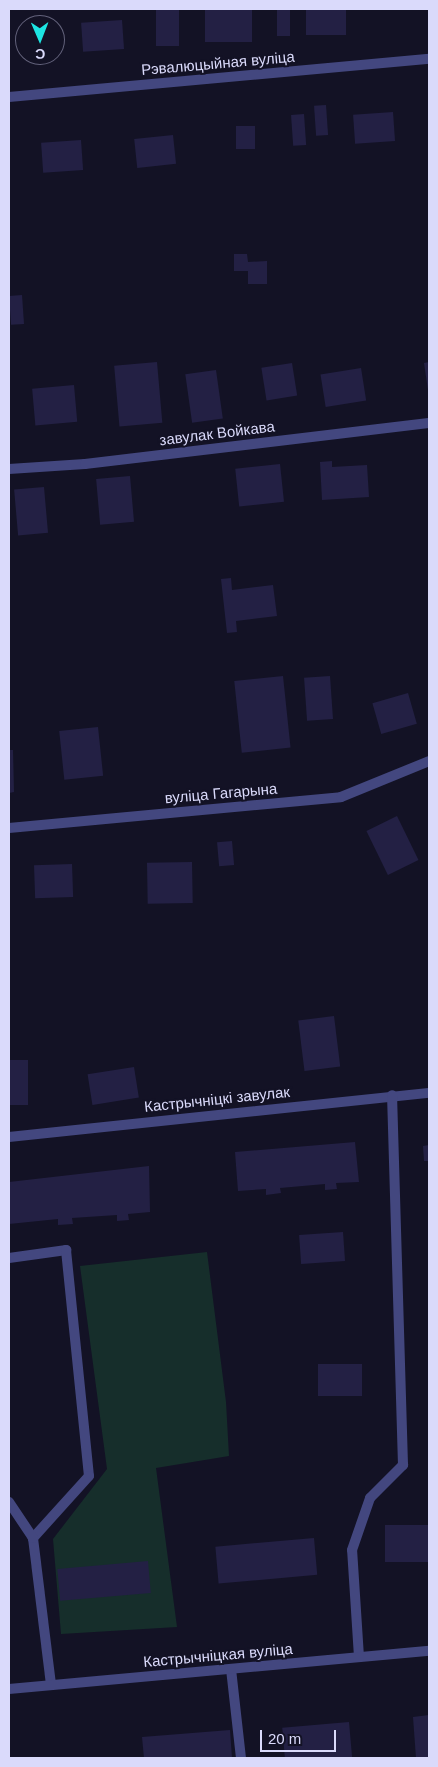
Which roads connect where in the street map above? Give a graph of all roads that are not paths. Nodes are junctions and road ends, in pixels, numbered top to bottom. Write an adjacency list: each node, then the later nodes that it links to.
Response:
1 (429, 59): 2 (street, Рэвалюцыйная вуліца)
2 (9, 97)
3 (429, 423): 4 (street, завулак Войкава)
4 (9, 469)
5 (429, 761): 6 (street, вуліца Гагарына)
6 (9, 828)
7 (429, 1093): 8 (street, Кастрычніцкі завулак)
8 (392, 1096): 9 (street, Кастрычніцкі завулак); 14 (street)
9 (9, 1137)
10 (9, 1258): 12 (street)
11 (9, 1502): 12 (street)
12 (33, 1538): 16 (street)
13 (429, 1651): 14 (street, Кастрычніцкая вуліца)
14 (359, 1657): 15 (street, Кастрычніцкая вуліца)
15 (231, 1669): 16 (street, Кастрычніцкая вуліца); 18 (street)
16 (51, 1685): 17 (street, Кастрычніцкая вуліца)
17 (9, 1689)
18 (241, 1758)

